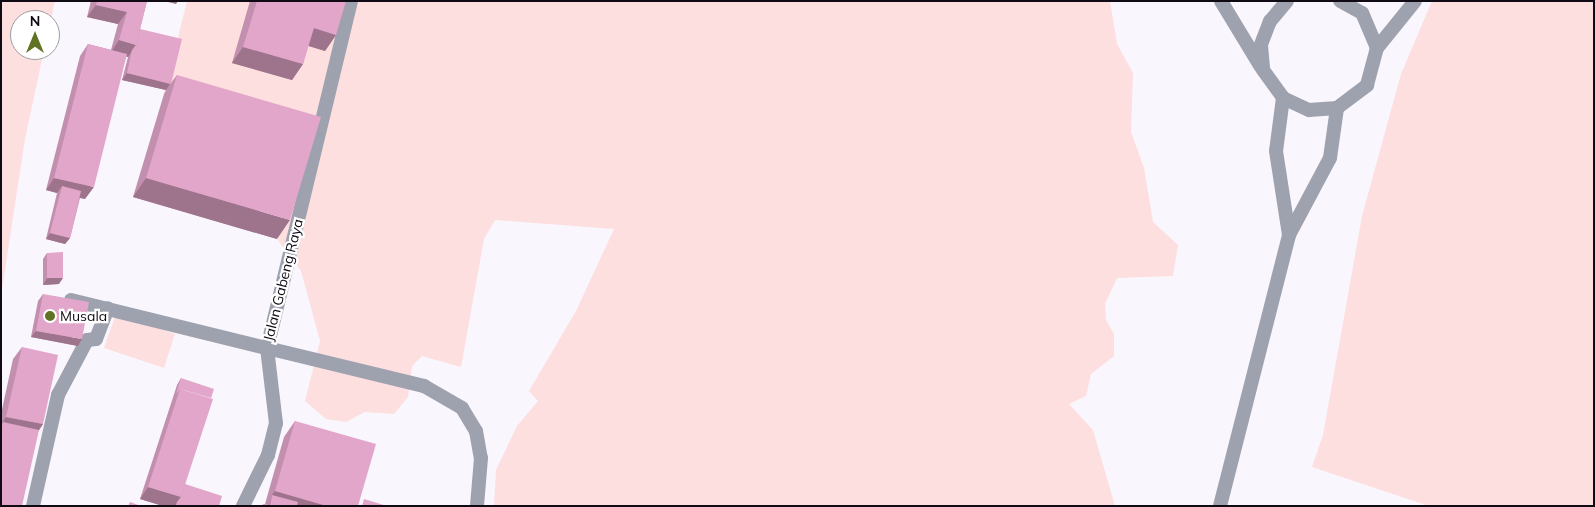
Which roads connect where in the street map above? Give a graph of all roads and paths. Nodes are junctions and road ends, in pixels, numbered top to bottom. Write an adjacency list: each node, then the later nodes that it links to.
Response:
1 (351, 1): 13 (street, Jalan Gabeng Raya)
2 (1221, 1): 7 (street)
3 (1288, 1): 7 (street)
4 (1340, 1): 6 (street)
5 (1415, 1): 6 (street)
6 (1377, 48): 9 (street)
7 (1263, 70): 8 (street)
8 (1283, 98): 9 (street); 10 (street)
9 (1337, 108): 10 (street)
10 (1289, 235): 17 (street)
11 (52, 296): 12 (street)
12 (108, 308): 13 (street); 14 (street)
13 (267, 348): 15 (street); 16 (street, Jalan Gabeng Raya)
14 (34, 506)
15 (243, 506)
16 (477, 506)
17 (1220, 506)

